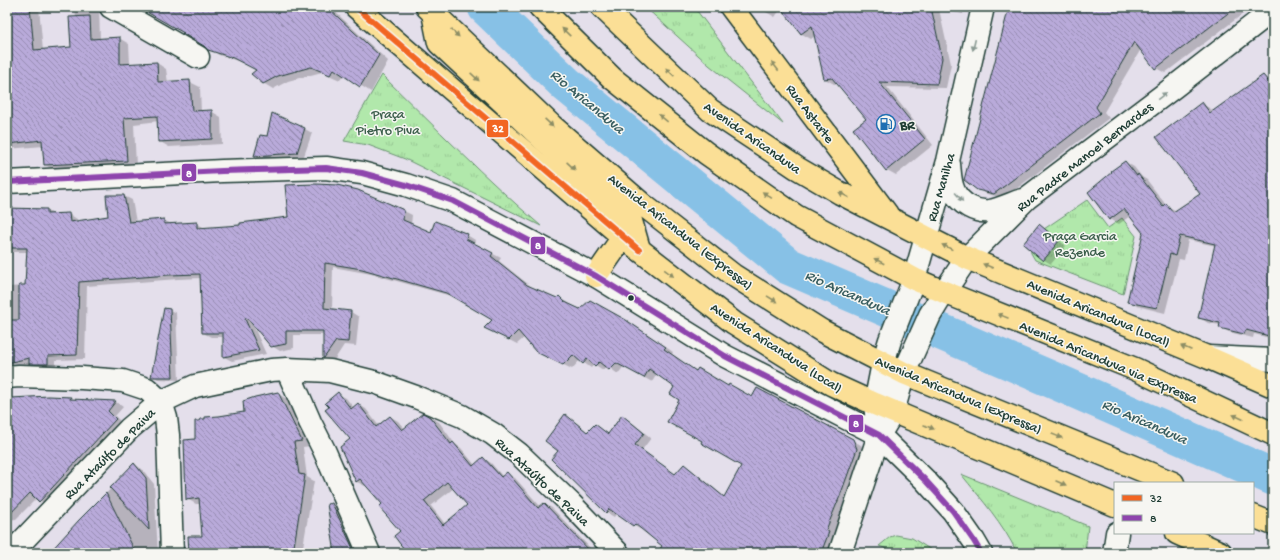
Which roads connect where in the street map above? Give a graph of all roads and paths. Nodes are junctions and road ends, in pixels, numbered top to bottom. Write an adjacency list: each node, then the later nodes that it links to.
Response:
1 (111, 7): 9 (street)
2 (356, 7): 15 (main road, Avenida Aricanduva (Local))
3 (540, 7): 18 (main road, one-way to 3)
4 (602, 7): 13 (main road, Avenida Aricanduva, one-way to 4)
5 (731, 7): 13 (main road, Rua Astarte, one-way to 5)
6 (983, 7): 10 (street, Rua Manilha, one-way to 10)
7 (430, 10): 15 (main road, one-way to 15); 22 (main road, Avenida Aricanduva (Expressa), one-way to 22)
8 (1273, 10): 12 (street, Rua Padre Manoel Bernardes, one-way to 8)
9 (198, 56)
10 (948, 161): 12 (street, one-way to 12); 14 (street, Rua Manilha)
11 (7, 182): 17 (street)
12 (1027, 198): 16 (street, Rua Padre Manoel Bernardes)
13 (891, 220): 14 (main road, Avenida Aricanduva)
14 (926, 237): 16 (main road, Avenida Aricanduva (Local), one-way to 14); 18 (street, Rua Manilha)
15 (631, 243): 17 (main road); 28 (main road, Avenida Aricanduva (Local), one-way to 28)
16 (968, 258): 19 (street, Rua Padre Manoel Bernardes); 20 (main road, Avenida Aricanduva (Local), one-way to 16)
17 (596, 276): 30 (street)
18 (914, 279): 19 (main road); 22 (street, Rua Manilha)
19 (944, 292): 24 (street, Rua Padre Manoel Bernardes); 29 (main road, Avenida Aricanduva via Expressa, one-way to 19)
20 (1207, 357): 21 (street); 26 (main road, Avenida Aricanduva (Local))
21 (1273, 360)
22 (883, 363): 24 (main road, Avenida Aricanduva (Expressa)); 28 (street, Rua Manilha)
23 (287, 369): 27 (street, Rua Ataúlfo de Paiva); 39 (street); 40 (street, Rua Ataúlfo de Paiva)
24 (904, 373): 28 (street, Rua Padre Manoel Bernardes); 31 (main road, Avenida Aricanduva (Expressa), one-way to 31)
25 (7, 377): 27 (street)
26 (1273, 386)
27 (161, 402): 37 (street, Rua Ataúlfo de Paiva); 38 (street)
28 (884, 408): 30 (street); 32 (main road, Avenida Aricanduva (Local), one-way to 32)
29 (1273, 434)
30 (879, 435): 41 (street); 42 (street)
31 (1171, 482)
32 (1114, 506)
33 (1254, 516): 34 (main road)
34 (1273, 524)
35 (1117, 534): 43 (street)
36 (1179, 534): 44 (main road)
37 (11, 553)
38 (172, 553)
39 (370, 553)
40 (618, 553)
41 (840, 553)
42 (980, 553)
43 (1114, 553)
44 (1221, 553)

